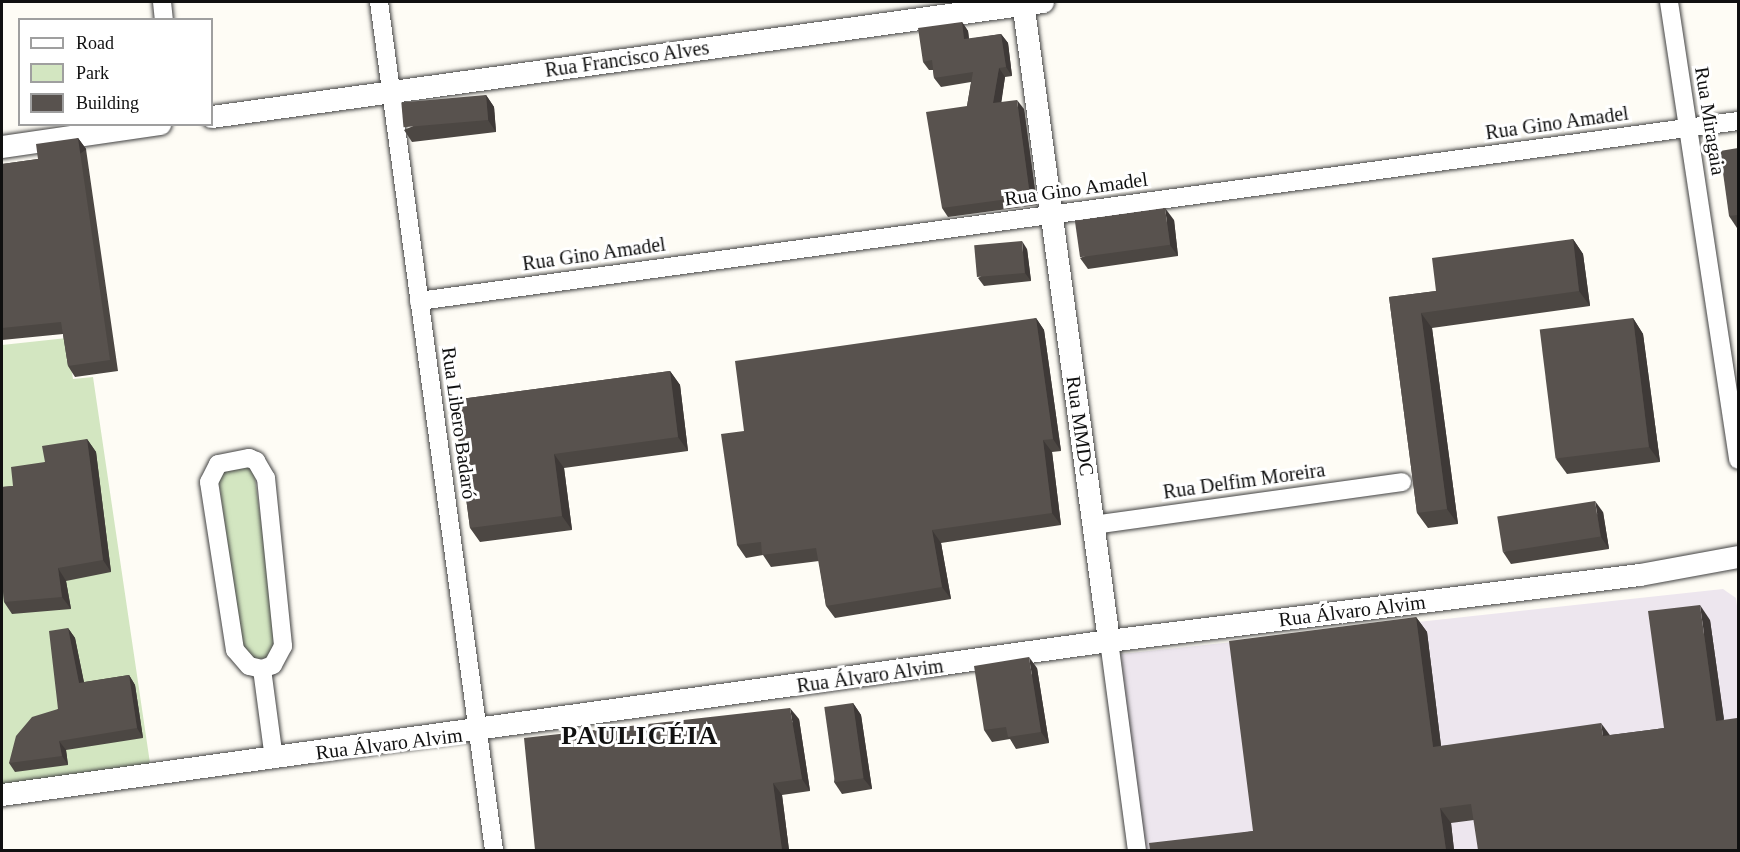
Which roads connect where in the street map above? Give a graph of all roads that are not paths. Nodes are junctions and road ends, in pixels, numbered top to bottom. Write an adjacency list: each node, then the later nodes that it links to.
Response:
1 (162, 2): 5 (street)
2 (379, 2): 6 (street, Rua Libero Badaró)
3 (1030, 2): 6 (street, Rua Francisco Alves); 12 (street, Rua MMDC)
4 (1669, 2): 10 (street, Rua Miragaia)
5 (164, 18)
6 (391, 92): 7 (street, Rua Francisco Alves); 13 (street, Rua Libero Badaró)
7 (213, 117)
8 (1738, 121): 10 (street, Rua Gino Amadel)
9 (146, 126): 11 (street)
10 (1688, 128): 12 (street, Rua Gino Amadel); 14 (street, Rua Miragaia)
11 (2, 147)
12 (1052, 215): 13 (street, Rua Gino Amadel); 17 (street, Rua MMDC)
13 (419, 301): 21 (street, Rua Libero Badaró)
14 (1730, 343): 15 (street, Rua Miragaia)
15 (1738, 460)
16 (1402, 482): 17 (street, Rua Delfim Moreira)
17 (1093, 525): 19 (street, Rua MMDC)
18 (1738, 557): 19 (street, Rua Álvaro Alvim)
19 (1109, 641): 21 (street, Rua Álvaro Alvim); 25 (street, Rua MMDC)
20 (262, 669): 20 (street); 22 (street)
21 (480, 733): 22 (street, Rua Álvaro Alvim); 24 (street, Rua Libero Badaró)
22 (274, 759): 23 (street, Rua Álvaro Alvim)
23 (2, 795)
24 (494, 850)
25 (1137, 850)

